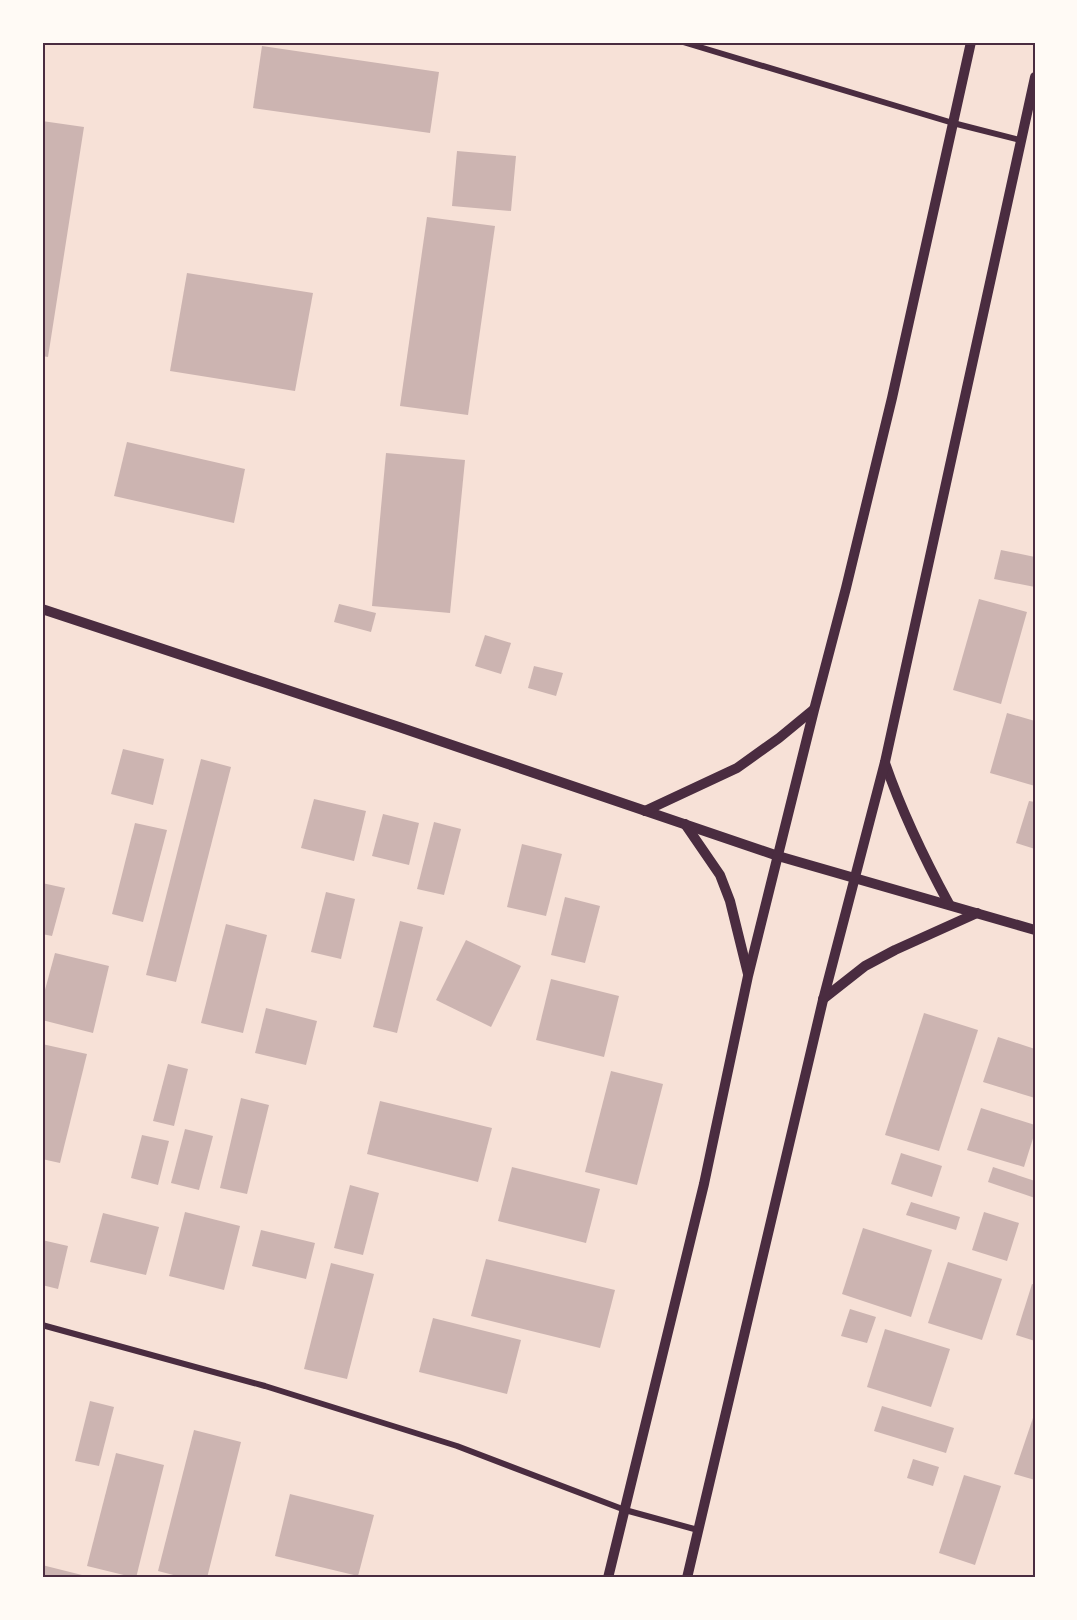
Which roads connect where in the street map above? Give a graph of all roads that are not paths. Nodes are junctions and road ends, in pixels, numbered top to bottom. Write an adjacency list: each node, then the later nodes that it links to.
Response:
1 (683, 42): 4 (street)
2 (971, 42): 4 (street)
3 (1035, 77): 5 (street)
4 (952, 123): 5 (street); 7 (street)
5 (1020, 140): 8 (street)
6 (42, 609): 9 (street)
7 (814, 710): 9 (street); 11 (street)
8 (885, 762): 12 (street); 13 (street)
9 (645, 810): 10 (street)
10 (685, 824): 11 (street); 16 (street)
11 (778, 856): 12 (street); 16 (street)
12 (854, 877): 13 (street); 17 (street)
13 (949, 904): 14 (street)
14 (977, 913): 15 (street); 17 (street)
15 (1035, 930)
16 (748, 976): 19 (street)
17 (823, 1000): 20 (street)
18 (42, 1325): 19 (street)
19 (625, 1509): 20 (street); 21 (street)
20 (698, 1530): 22 (street)
21 (608, 1578)
22 (687, 1578)

